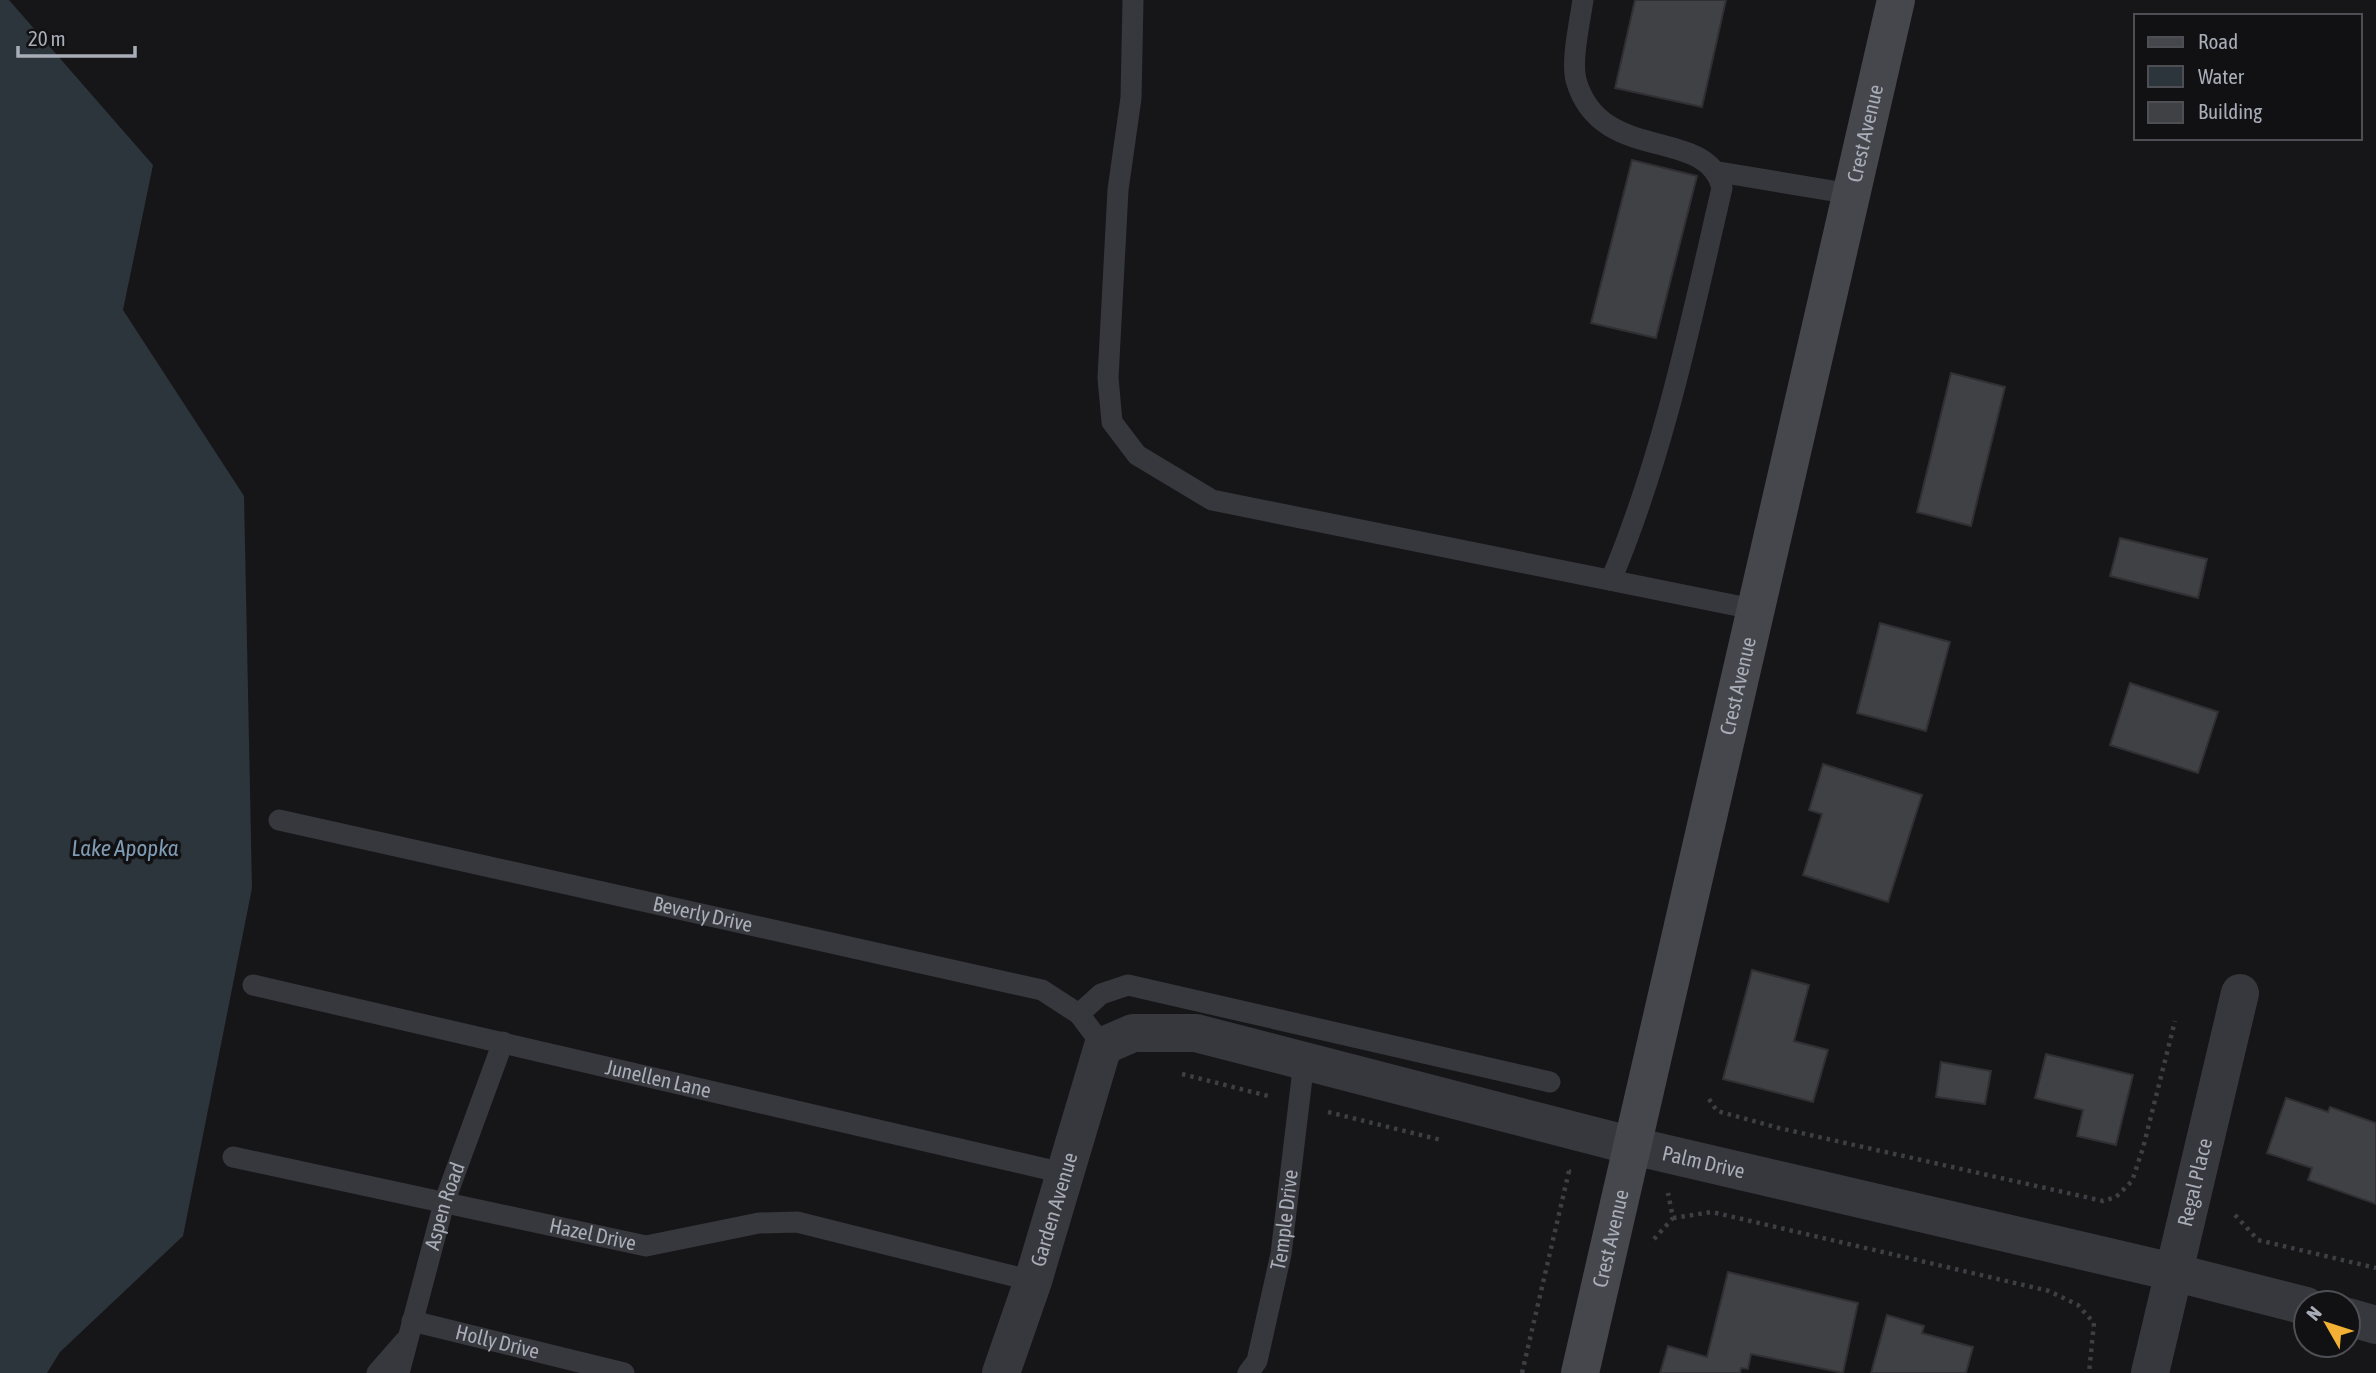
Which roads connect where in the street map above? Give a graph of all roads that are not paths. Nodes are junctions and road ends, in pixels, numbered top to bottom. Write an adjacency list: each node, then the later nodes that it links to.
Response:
1 (1133, 0): 6 (lane)
2 (1583, 0): 4 (lane)
3 (1896, 0): 5 (street, Crest Avenue)
4 (1719, 172): 5 (lane); 6 (lane)
5 (1851, 194): 7 (street, Crest Avenue)
6 (1611, 580): 7 (lane)
7 (1754, 609): 16 (street, Crest Avenue)
8 (279, 820): 11 (lane, Beverly Drive)
9 (253, 985): 12 (lane, Junellen Lane)
10 (2241, 993): 20 (street, Regal Place)
11 (1079, 1014): 13 (lane, Beverly Drive); 15 (lane)
12 (503, 1042): 18 (lane, Junellen Lane); 19 (lane, Aspen Road)
13 (1103, 1046): 14 (street, Palm Drive); 18 (street, Garden Avenue)
14 (1304, 1061): 16 (street, Palm Drive); 28 (lane, Temple Drive)
15 (1550, 1082)
16 (1633, 1146): 20 (street, Palm Drive); 29 (street, Crest Avenue)
17 (233, 1157): 19 (lane, Hazel Drive)
18 (1063, 1173): 21 (street, Garden Avenue)
19 (444, 1203): 21 (lane, Hazel Drive); 23 (lane, Aspen Road)
20 (2173, 1272): 22 (street, Palm Drive); 30 (street, Regal Place)
21 (1033, 1281): 27 (street, Garden Avenue)
22 (2292, 1302)
23 (410, 1329): 24 (lane); 25 (lane, Aspen Road); 26 (lane, Holly Drive)
24 (377, 1373)
25 (399, 1373)
26 (624, 1373)
27 (1001, 1373)
28 (1248, 1373)
29 (1580, 1373)
30 (2150, 1373)

